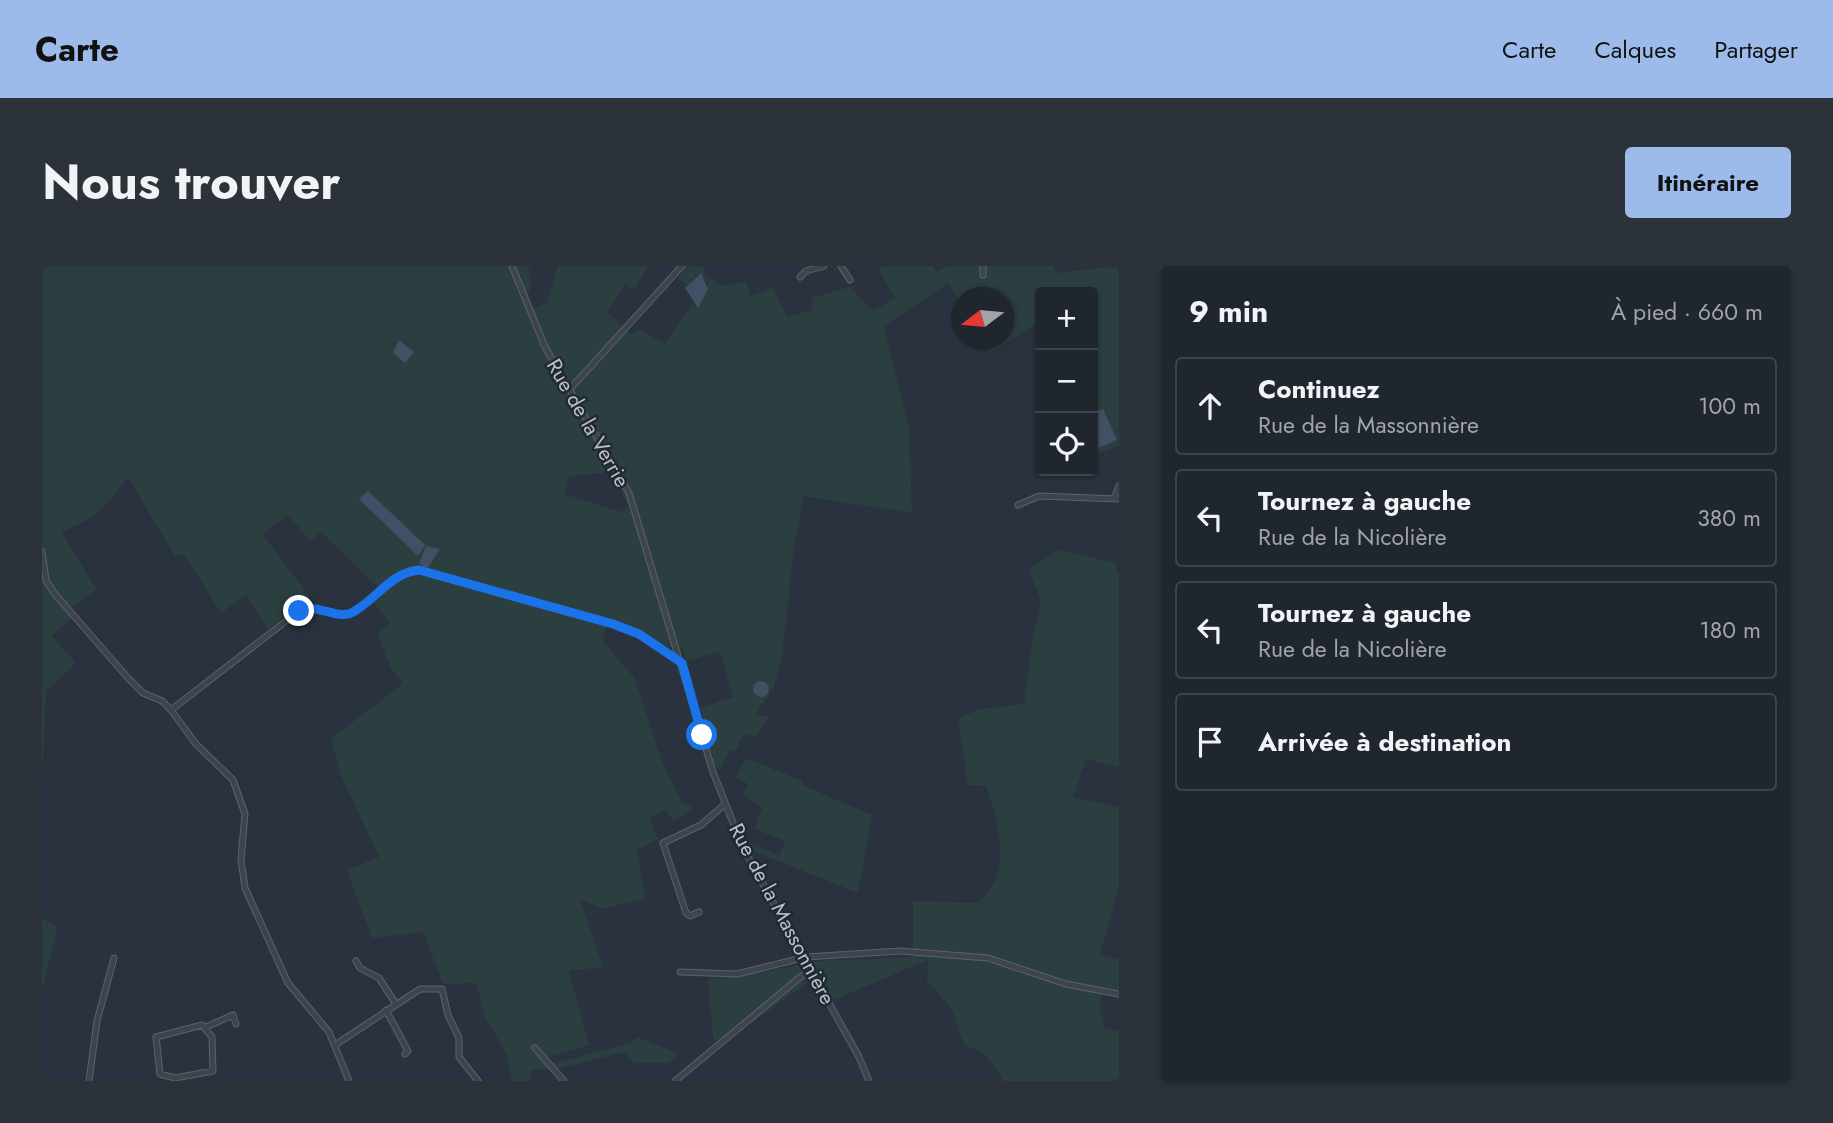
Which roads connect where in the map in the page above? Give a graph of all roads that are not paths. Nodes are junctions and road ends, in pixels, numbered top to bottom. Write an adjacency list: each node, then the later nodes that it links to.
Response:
1 (512, 266): 9 (street, Rue de la Verrie)
2 (682, 266): 9 (street)
3 (824, 266): 7 (street)
4 (841, 266): 8 (street)
5 (983, 266): 6 (street)
6 (983, 275)
7 (800, 277)
8 (850, 280)
9 (570, 389): 14 (street, Rue de la Verrie)
10 (1119, 486): 11 (street)
11 (1117, 499): 12 (street)
12 (1018, 505)
13 (42, 552): 15 (street)
14 (682, 663): 15 (street); 16 (street, Rue de la Massonnière)
15 (171, 710): 30 (street)
16 (725, 804): 17 (street); 18 (street, Rue de la Massonnière)
17 (699, 912)
18 (804, 957): 21 (street, Rue de la Massonnière); 22 (street); 23 (street)
19 (114, 958): 34 (street)
20 (356, 961): 24 (street)
21 (810, 969): 38 (street); 39 (street, Rue de la Massonnière)
22 (680, 972)
23 (1119, 994)
24 (396, 1004): 25 (street); 36 (street)
25 (386, 1010): 30 (street); 32 (street)
26 (236, 1024): 27 (street)
27 (206, 1027): 28 (street); 33 (street)
28 (156, 1037): 29 (street); 33 (street)
29 (148, 1038)
30 (335, 1045): 35 (street)
31 (535, 1048): 37 (street)
32 (405, 1054)
33 (192, 1078)
34 (89, 1081)
35 (349, 1081)
36 (478, 1081)
37 (564, 1081)
38 (675, 1081)
39 (869, 1081)

